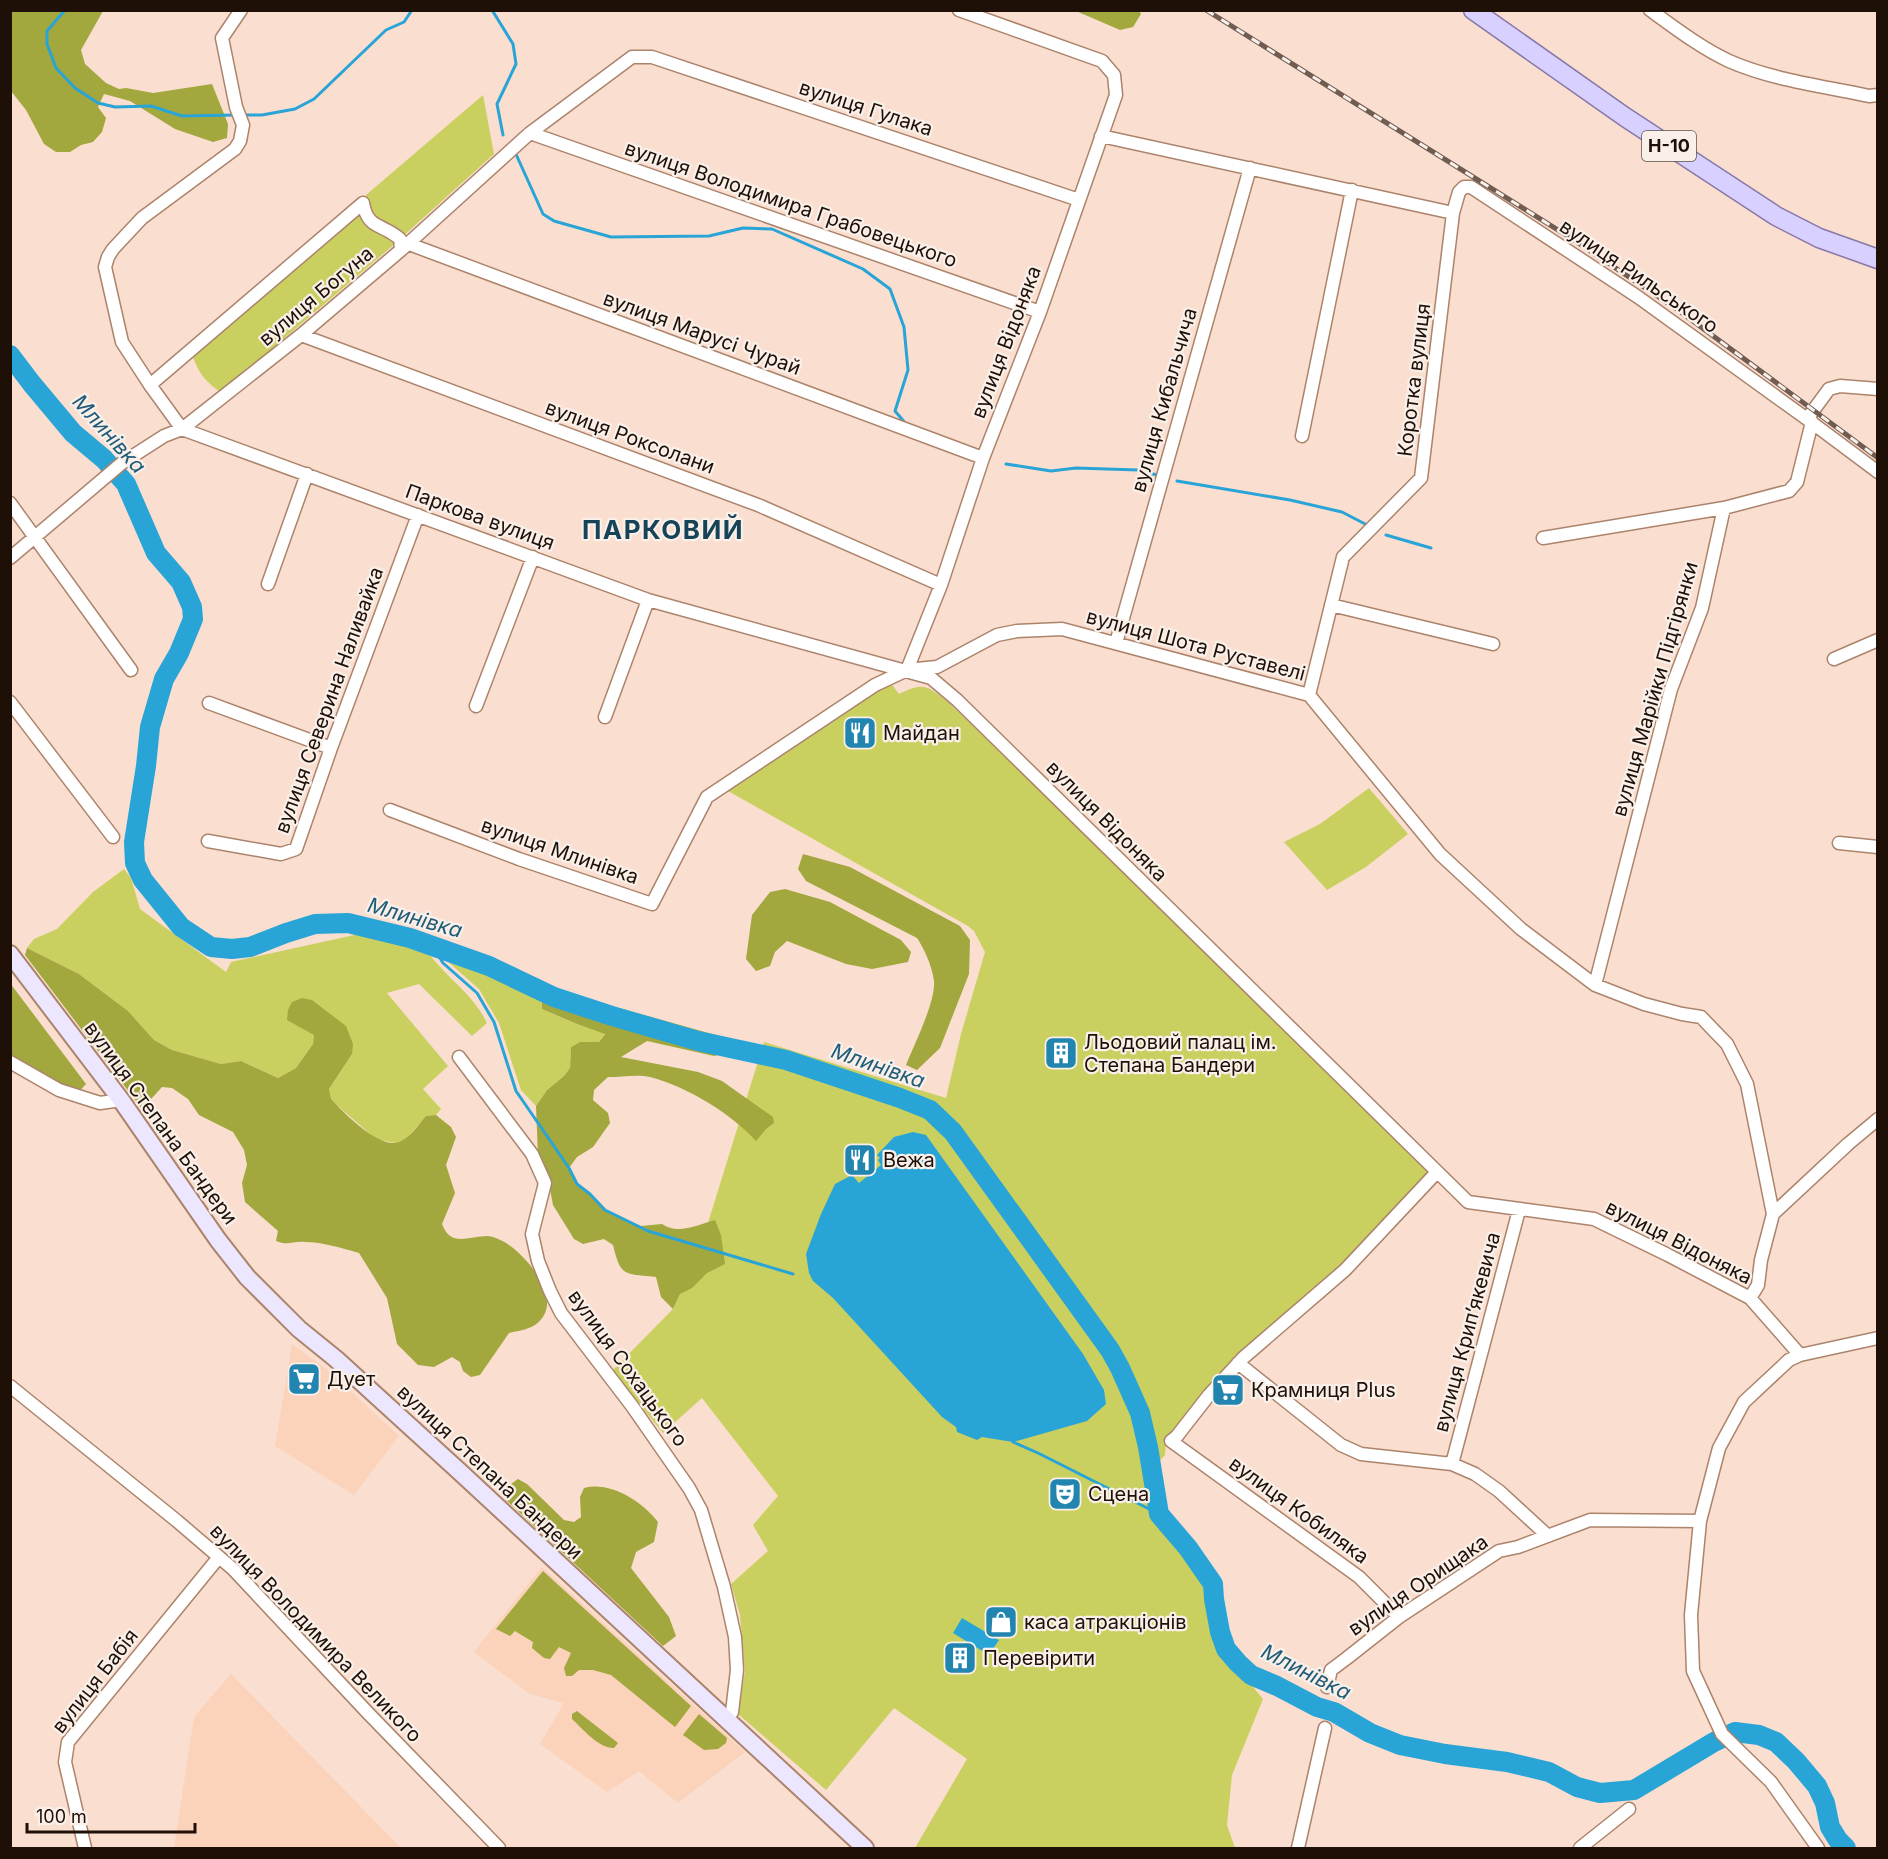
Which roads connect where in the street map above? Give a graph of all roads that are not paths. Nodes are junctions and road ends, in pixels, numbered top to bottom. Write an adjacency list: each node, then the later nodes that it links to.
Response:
1 (241, 10): 17 (street)
2 (959, 10): 8 (street, вулиця Відоняка)
3 (1473, 10): 14 (main road, Н-10)
4 (1650, 10): 6 (street)
5 (640, 57): 7 (street, вулиця Богуна); 11 (street, вулиця Гулака)
6 (1878, 95)
7 (530, 133): 13 (street, вулиця Богуна); 15 (street, вулиця Володимира Грабовецького)
8 (1101, 136): 9 (street); 11 (street, вулиця Відоняка)
9 (1250, 168): 10 (street); 37 (street, вулиця Кибальчича)
10 (1352, 190): 12 (street); 21 (street)
11 (1079, 200): 15 (street, вулиця Відоняка)
12 (1453, 213): 19 (street, вулиця Рильського); 35 (street, Коротка вулиця)
13 (405, 247): 16 (street, вулиця Богуна); 17 (street); 22 (street, вулиця Марусі Чурай)
14 (1878, 259)
15 (1040, 312): 22 (street, вулиця Відоняка)
16 (301, 335): 20 (street, вулиця Богуна); 33 (street, вулиця Роксолани)
17 (150, 385): 20 (street)
18 (1878, 389): 19 (street)
19 (1810, 420): 23 (street, вулиця Рильського); 26 (street)
20 (182, 429): 24 (street, Паркова вулиця); 28 (street, вулиця Богуна)
21 (1302, 436)
22 (983, 458): 33 (street, вулиця Відоняка)
23 (1878, 471)
24 (306, 474): 27 (street, Паркова вулиця); 32 (street)
25 (10, 503): 28 (street)
26 (1724, 508): 29 (street); 54 (street, вулиця Марійки Підгірянки)
27 (418, 514): 30 (street, Паркова вулиця); 47 (street, вулиця Северина Наливайка)
28 (35, 536): 31 (street, вулиця Богуна); 40 (street)
29 (1543, 538)
30 (533, 557): 34 (street, Паркова вулиця); 45 (street)
31 (10, 558)
32 (268, 584)
33 (942, 585): 41 (street, вулиця Відоняка)
34 (648, 600): 41 (street, Паркова вулиця); 46 (street)
35 (1331, 605): 38 (street); 42 (street, Коротка вулиця)
36 (1878, 640): 39 (street)
37 (1116, 643): 41 (street, вулиця Шота Руставелі); 42 (street, вулиця Шота Руставелі)
38 (1493, 644)
39 (1834, 659)
40 (131, 670)
41 (907, 670): 48 (street, вулиця Млинівка); 59 (street, вулиця Відоняка)
42 (1309, 695): 54 (street, вулиця Шота Руставелі)
43 (10, 702): 49 (street)
44 (209, 704): 47 (street)
45 (476, 706)
46 (605, 717)
47 (331, 747): 50 (street, вулиця Северина Наливайка)
48 (390, 810)
49 (113, 837)
50 (208, 841)
51 (1839, 843): 52 (street)
52 (1878, 847)
53 (10, 954): 57 (main road, вулиця Степана Бандери)
54 (1595, 985): 61 (street, вулиця Шота Руставелі)
55 (459, 1058): 73 (street, вулиця Сохацького)
56 (10, 1062): 57 (street)
57 (121, 1100): 73 (main road, вулиця Степана Бандери)
58 (1878, 1119): 61 (street)
59 (1437, 1172): 60 (street, вулиця Відоняка); 65 (street)
60 (1519, 1210): 62 (street, вулиця Відоняка); 67 (street, вулиця Крипʼякевича)
61 (1773, 1214): 62 (street, вулиця Шота Руставелі)
62 (1750, 1298): 64 (street, вулиця Відоняка)
63 (1878, 1338): 64 (street)
64 (1800, 1355): 68 (street)
65 (1238, 1363): 67 (street); 71 (street, вулиця Кобиляка)
66 (12, 1387): 70 (street, вулиця Володимира Великого)
67 (1452, 1464): 69 (street)
68 (1700, 1521): 69 (street, вулиця Орищака); 81 (street)
69 (1548, 1536): 71 (street, вулиця Орищака)
70 (219, 1557): 76 (street, вулиця Бабія); 77 (street, вулиця Володимира Великого)
71 (1399, 1617): 72 (street, вулиця Орищака)
72 (1327, 1687)
73 (726, 1719): 78 (main road, вулиця Степана Бандери)
74 (1325, 1728): 79 (street)
75 (1629, 1809): 80 (street)
76 (85, 1848)
77 (499, 1848)
78 (866, 1848)
79 (1298, 1848)
80 (1580, 1848)
81 (1818, 1848)

